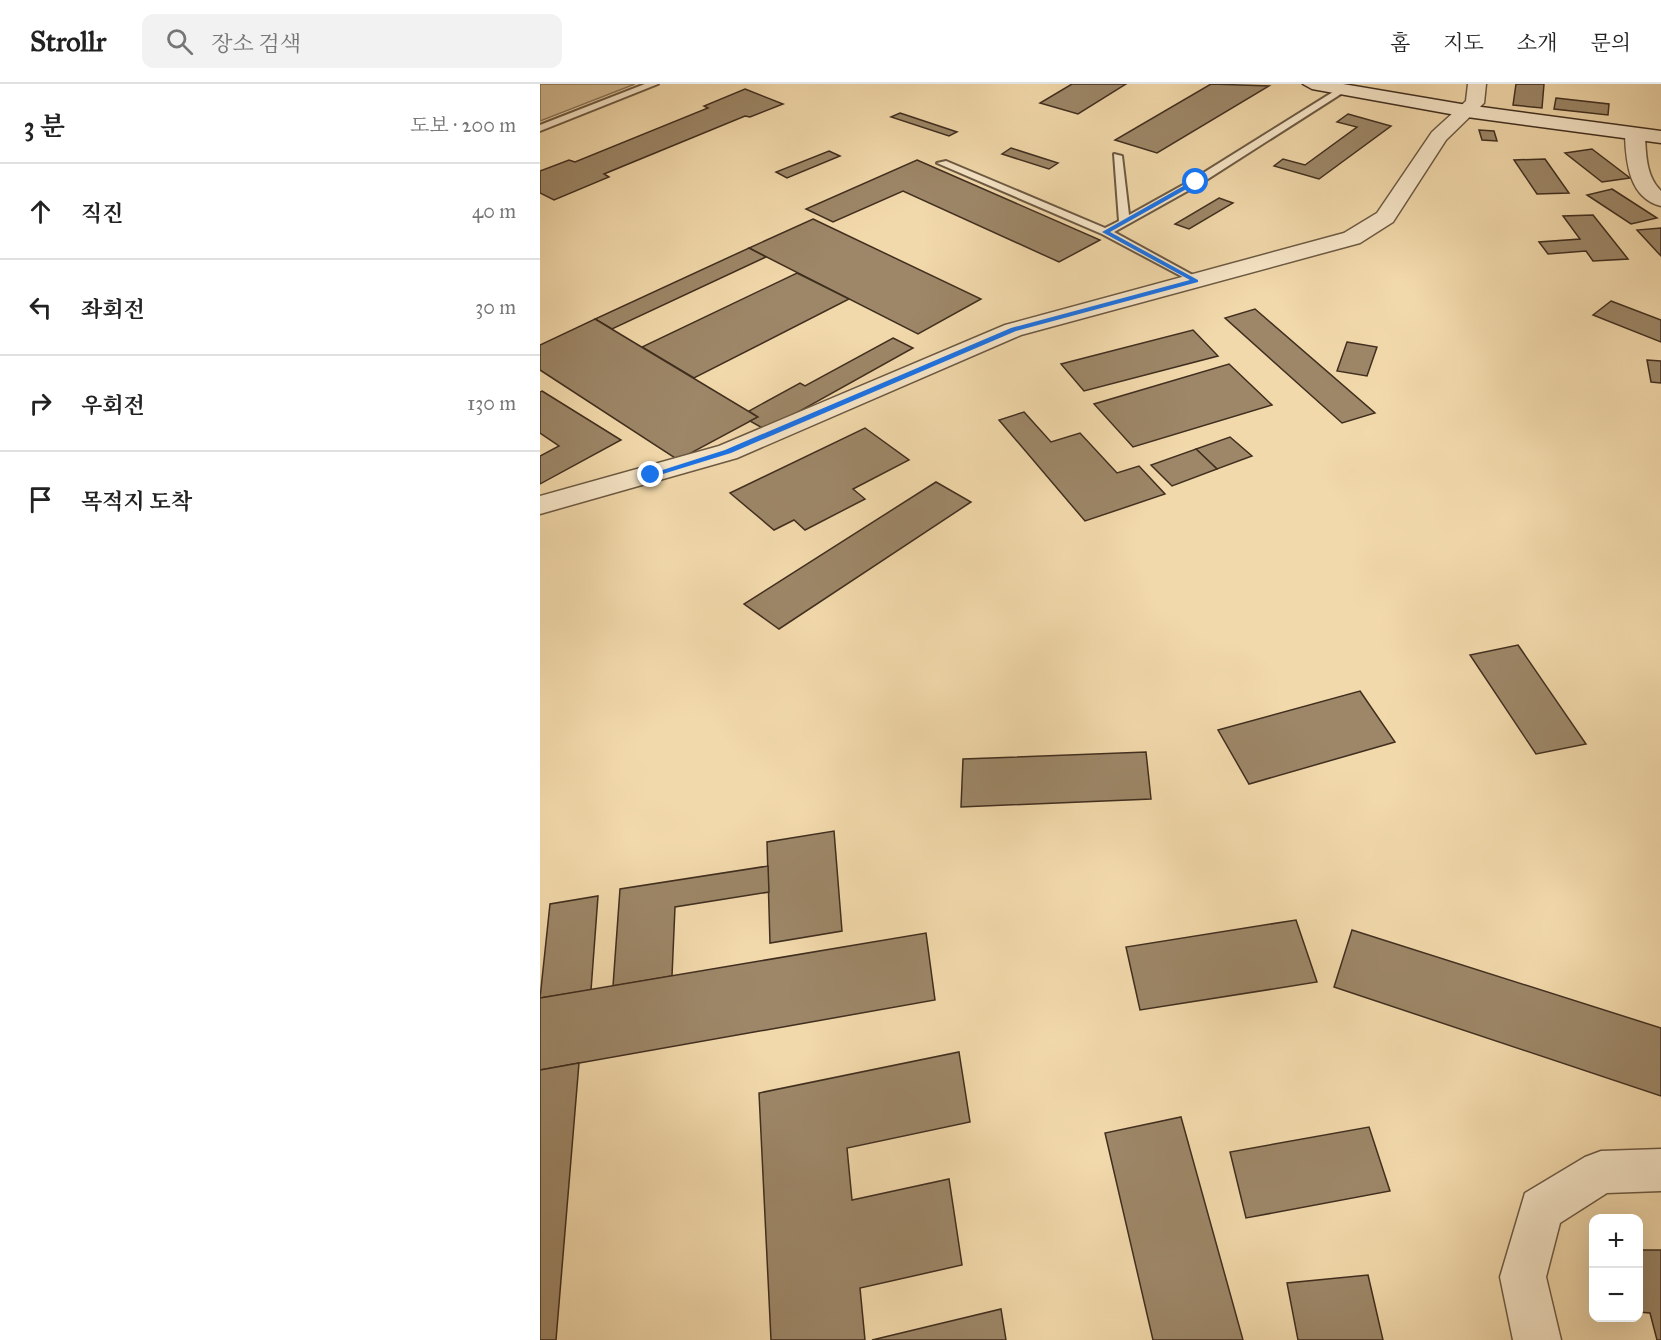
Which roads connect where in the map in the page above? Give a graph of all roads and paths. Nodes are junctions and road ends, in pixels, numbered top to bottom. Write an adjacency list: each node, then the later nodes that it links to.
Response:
1 (653, 84): 6 (lane)
2 (1312, 84): 4 (street)
3 (1478, 84): 5 (street)
4 (1341, 90): 5 (street); 12 (lane)
5 (1467, 111): 7 (street); 14 (street)
6 (540, 129)
7 (1635, 135): 8 (street); 11 (street)
8 (1661, 137)
9 (1117, 156): 12 (lane)
10 (942, 163): 13 (lane)
11 (1661, 200)
12 (1124, 222): 13 (lane)
13 (1106, 232): 14 (lane)
14 (1196, 281): 15 (street)
15 (540, 505)
16 (1661, 1170): 17 (street)
17 (1537, 1340)

